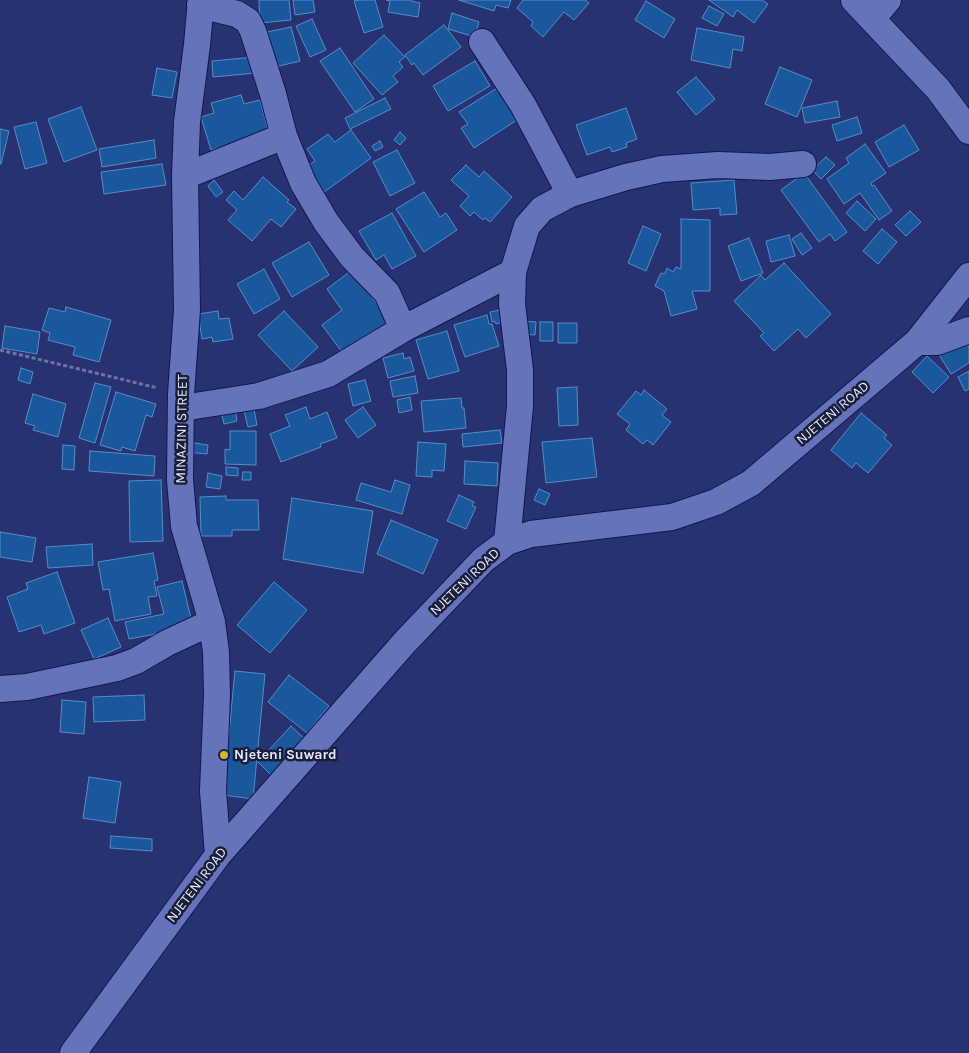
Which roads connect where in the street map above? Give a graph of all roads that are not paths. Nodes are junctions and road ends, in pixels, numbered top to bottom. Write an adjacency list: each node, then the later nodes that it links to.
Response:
1 (854, 0): 3 (street)
2 (201, 3): 6 (street); 8 (street, MINAZINI STREET)
3 (880, 9): 5 (street)
4 (482, 42): 9 (street)
5 (967, 119)
6 (284, 136): 8 (street); 12 (street)
7 (803, 164): 9 (street)
8 (185, 176): 15 (street, MINAZINI STREET)
9 (570, 194): 10 (street)
10 (513, 272): 12 (street); 16 (street)
11 (969, 276): 14 (street, NJETENI ROAD)
12 (403, 329): 15 (street)
13 (969, 330): 14 (street)
14 (917, 342): 16 (street, NJETENI ROAD)
15 (181, 401): 17 (street, MINAZINI STREET)
16 (507, 542): 19 (street, NJETENI ROAD)
17 (212, 622): 18 (street); 19 (street, MINAZINI STREET)
18 (0, 689)
19 (218, 855): 20 (street, NJETENI ROAD)
20 (73, 1053)

